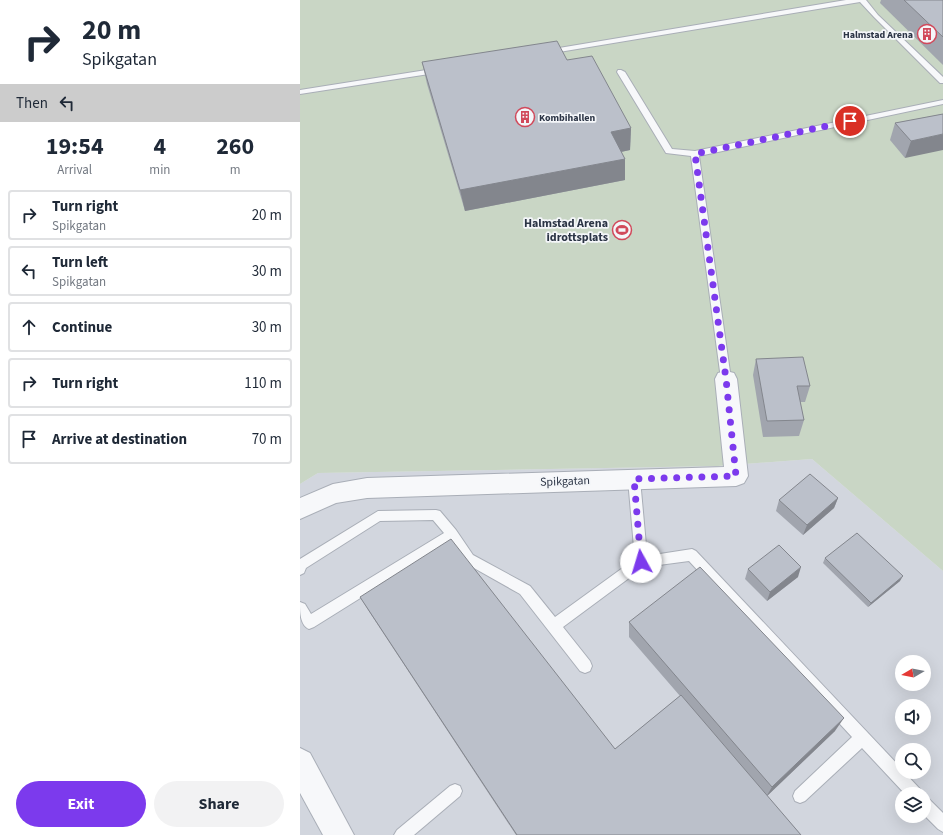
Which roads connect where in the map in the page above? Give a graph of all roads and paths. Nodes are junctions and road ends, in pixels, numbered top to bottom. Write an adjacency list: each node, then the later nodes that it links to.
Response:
1 (858, 0): 3 (lane)
2 (862, 0): 6 (lane)
3 (543, 52)
4 (449, 68): 7 (lane)
5 (621, 72): 9 (lane)
6 (943, 81)
7 (300, 92)
8 (943, 102): 9 (lane)
9 (695, 154): 10 (lane)
10 (726, 379): 11 (street, Spikgatan)
11 (634, 479): 12 (street, Spikgatan); 14 (lane)
12 (300, 509)
13 (452, 534): 15 (lane); 16 (lane); 17 (lane)
14 (641, 562): 17 (lane); 19 (lane)
15 (300, 569)
16 (300, 608)
17 (554, 626): 18 (lane)
18 (585, 666)
19 (862, 738): 21 (lane); 23 (lane)
20 (300, 763): 26 (street)
21 (908, 787)
22 (455, 791): 27 (lane)
23 (800, 796)
24 (931, 811): 25 (lane)
25 (943, 824)
26 (339, 835)
27 (402, 835)

